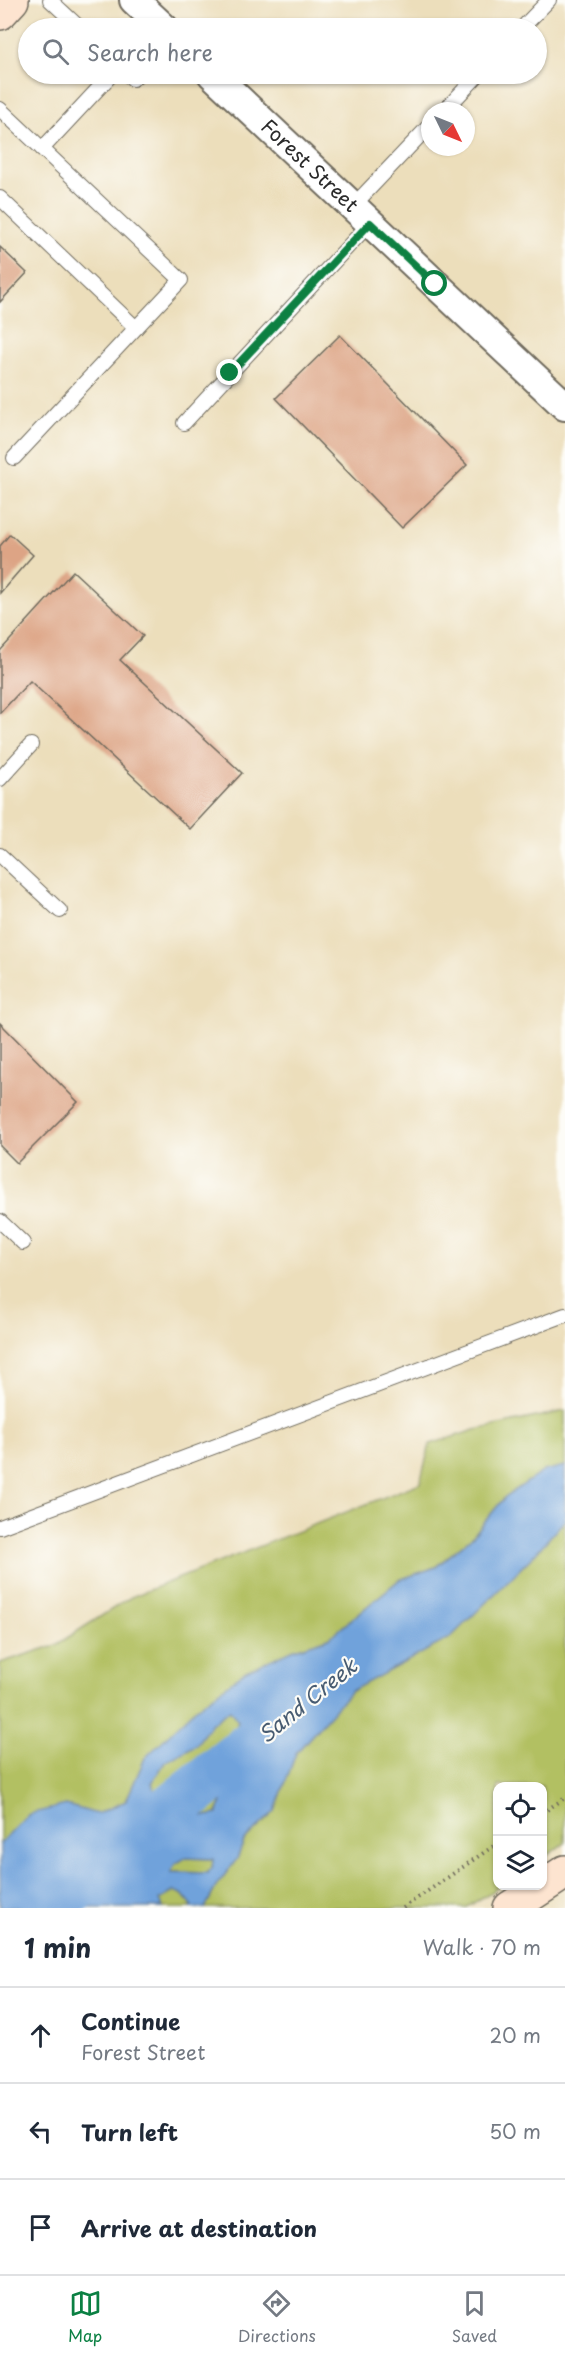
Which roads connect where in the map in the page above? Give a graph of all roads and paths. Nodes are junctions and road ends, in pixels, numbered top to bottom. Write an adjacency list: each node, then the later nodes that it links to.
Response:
1 (12, 0): 5 (main road)
2 (50, 0): 6 (lane)
3 (134, 0): 7 (street)
4 (549, 0): 8 (lane)
5 (0, 13)
6 (69, 18)
7 (153, 18)
8 (532, 18)
9 (103, 84): 15 (lane)
10 (223, 84): 17 (street, Forest Street)
11 (470, 84): 12 (lane)
12 (453, 102)
13 (0, 109): 15 (lane)
14 (421, 137): 17 (lane)
15 (42, 149): 18 (lane)
16 (0, 198): 18 (lane)
17 (362, 215): 19 (street, Forest Street); 20 (lane)
18 (136, 328): 21 (lane)
19 (565, 406)
20 (184, 423)
21 (14, 459)
22 (31, 745): 23 (lane)
23 (0, 779)
24 (0, 855): 25 (lane)
25 (60, 911)
26 (0, 1221): 27 (lane)
27 (23, 1243)
28 (565, 1315): 29 (lane)
29 (0, 1527)
30 (565, 1798): 31 (path)
31 (547, 1810)
32 (493, 1846): 34 (path)
33 (565, 1872): 35 (main road)
34 (403, 1908)
35 (510, 1908)

